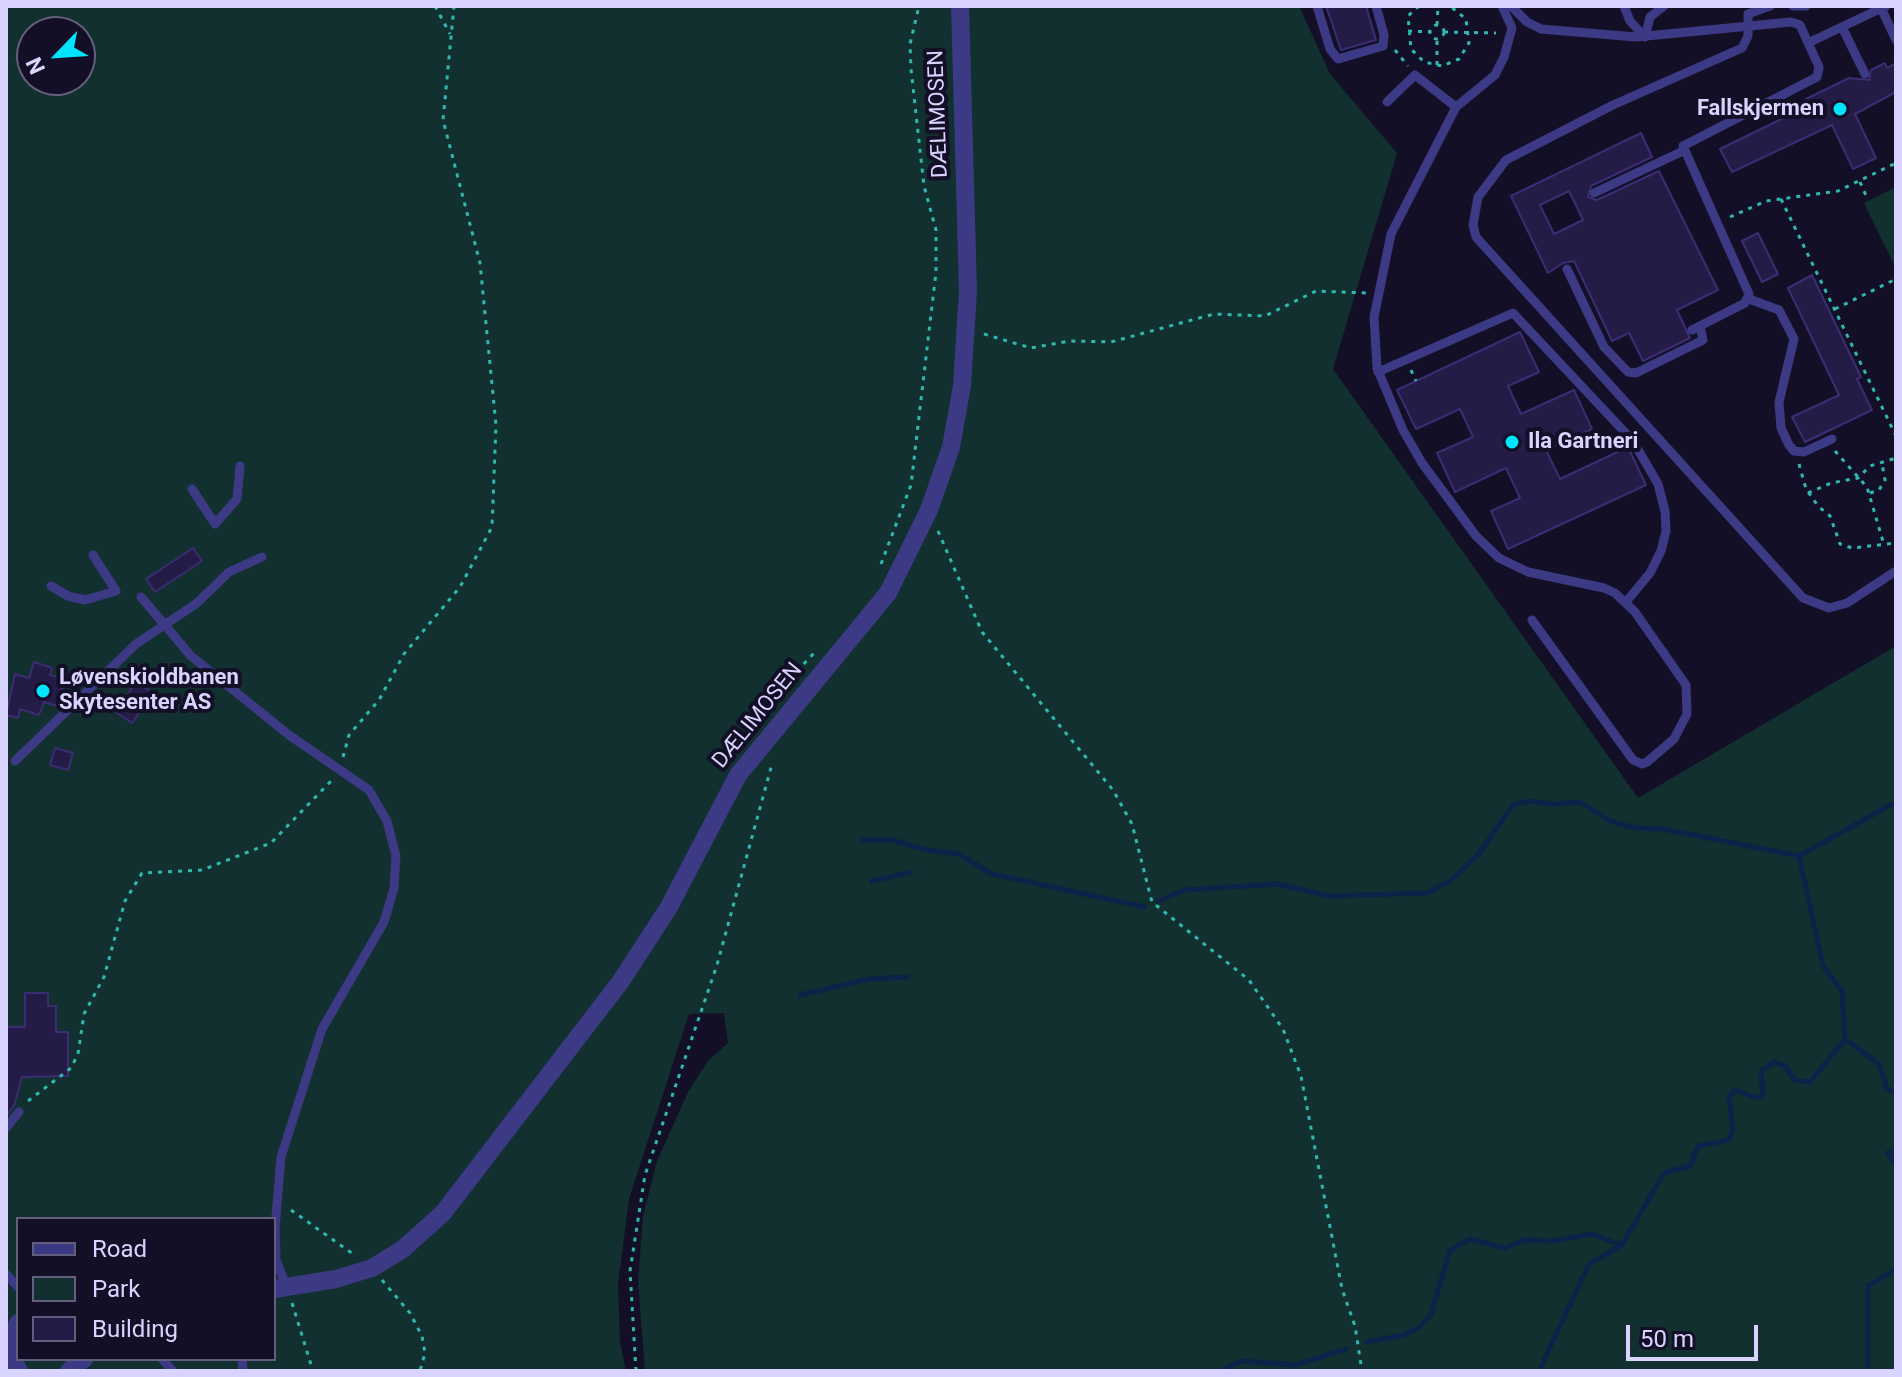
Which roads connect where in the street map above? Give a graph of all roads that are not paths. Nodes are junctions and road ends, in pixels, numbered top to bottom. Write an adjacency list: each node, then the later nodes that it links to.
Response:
1 (960, 6): 41 (street, DÆLIMOSEN)
2 (1317, 6): 3 (lane)
3 (1376, 6)
4 (1502, 6): 19 (lane)
5 (1511, 6): 14 (lane)
6 (1624, 6): 14 (lane)
7 (1664, 6): 14 (lane)
8 (1770, 6): 12 (lane)
9 (1793, 6): 10 (lane)
10 (1806, 6)
11 (1883, 7): 13 (lane); 15 (lane)
12 (1747, 27): 14 (lane); 16 (lane); 30 (lane)
13 (1842, 27): 16 (lane); 17 (lane)
14 (1645, 37)
15 (1896, 40)
16 (1808, 43): 20 (lane)
17 (1865, 74)
18 (1387, 102): 19 (lane)
19 (1456, 107): 24 (lane)
20 (1683, 151): 21 (lane); 23 (lane)
21 (1594, 193)
22 (1567, 269): 23 (lane)
23 (1749, 299): 25 (lane)
24 (1378, 372): 33 (lane); 33 (lane)
25 (1829, 441)
26 (240, 466): 27 (lane)
27 (192, 489)
28 (93, 555): 31 (lane)
29 (262, 557): 35 (lane)
30 (1896, 571)
31 (51, 586)
32 (141, 597): 35 (lane)
33 (1626, 602): 34 (lane)
34 (1532, 620)
35 (164, 624): 36 (lane); 39 (lane)
36 (15, 761)
37 (19, 1112): 38 (lane)
38 (6, 1128)
39 (276, 1217)
40 (276, 1260): 41 (lane)
41 (280, 1288)
42 (8, 1342): 43 (street)
43 (19, 1371)

